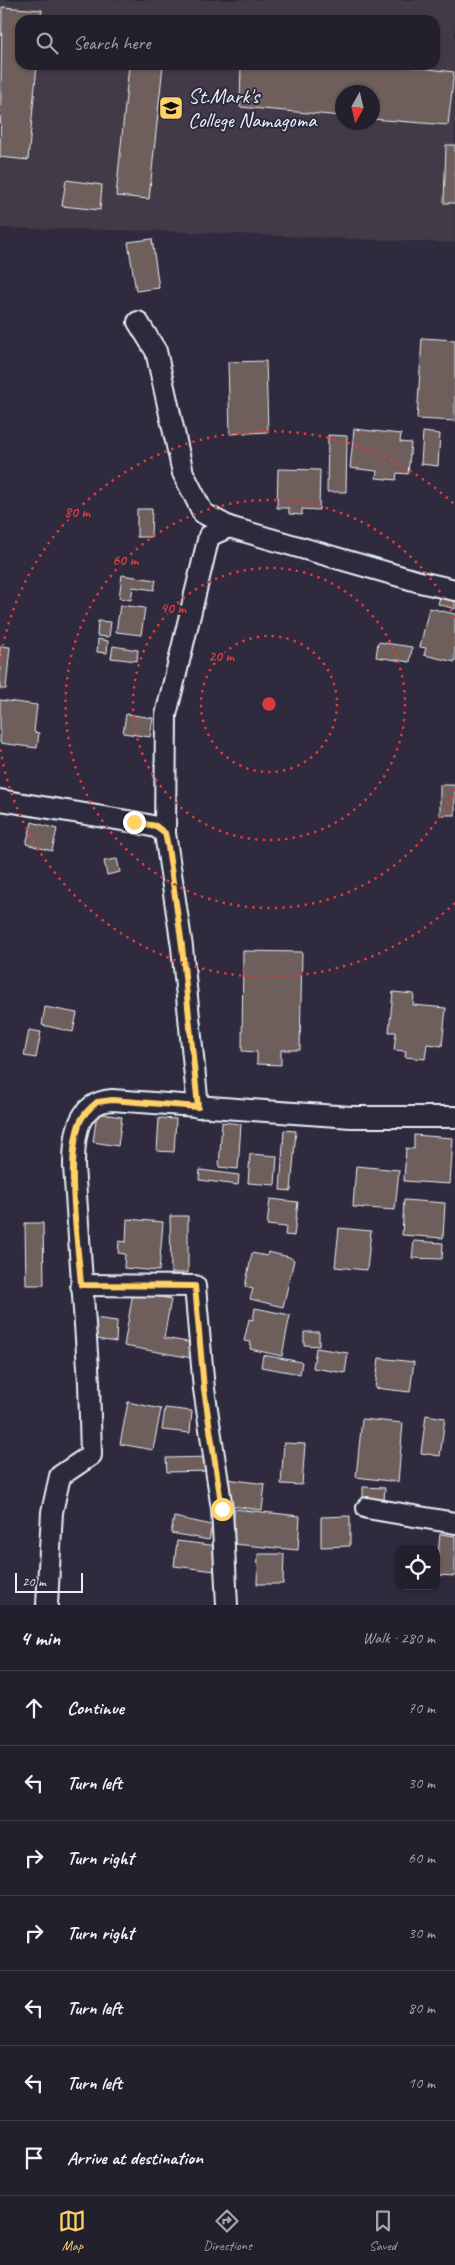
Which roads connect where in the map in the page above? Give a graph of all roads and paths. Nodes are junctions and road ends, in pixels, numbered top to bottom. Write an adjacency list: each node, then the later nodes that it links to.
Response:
1 (138, 322): 2 (street)
2 (229, 527): 3 (street); 5 (street)
3 (455, 590)
4 (0, 800): 5 (street)
5 (165, 833): 6 (street)
6 (198, 1107): 7 (street); 8 (street)
7 (455, 1118)
8 (81, 1285): 11 (street); 12 (street)
9 (366, 1508): 10 (street)
10 (455, 1523)
11 (47, 1605)
12 (227, 1605)

